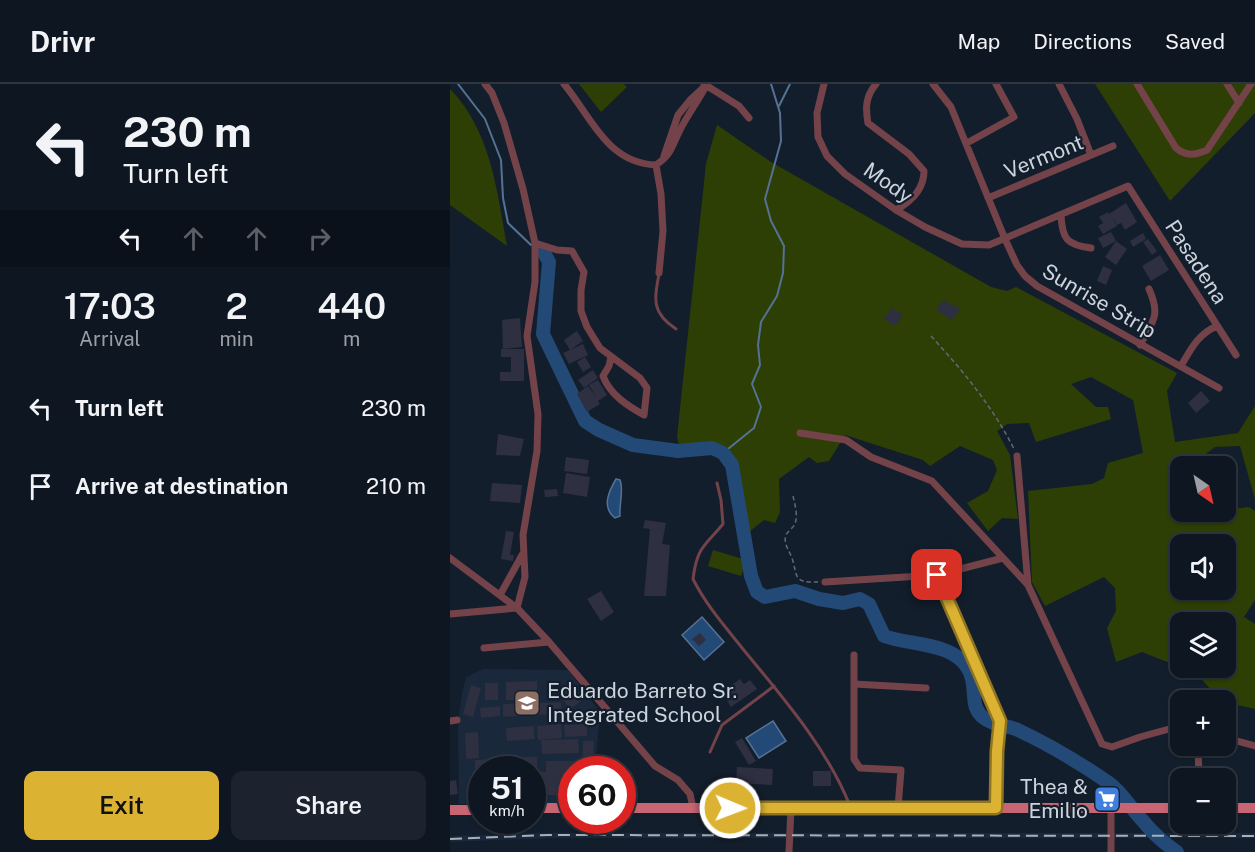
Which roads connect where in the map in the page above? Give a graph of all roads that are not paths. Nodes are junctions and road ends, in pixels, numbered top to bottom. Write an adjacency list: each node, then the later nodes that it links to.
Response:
1 (484, 84): 23 (street)
2 (564, 84): 17 (street)
3 (706, 84): 13 (street); 17 (street)
4 (824, 84): 20 (street, Mody)
5 (876, 84): 20 (street)
6 (933, 84): 14 (street, Sunrise Strip)
7 (996, 84): 14 (street)
8 (1059, 84): 16 (street)
9 (1137, 84): 12 (street)
10 (1227, 84): 12 (street)
11 (1251, 84): 12 (street)
12 (1239, 103)
13 (749, 118)
14 (967, 143): 19 (street, Sunrise Strip)
15 (1113, 146): 16 (street, Vermont)
16 (1091, 155): 19 (street, Vermont)
17 (656, 165): 25 (street)
18 (1128, 186): 21 (street, Mody); 27 (street, Pasadena)
19 (988, 198): 22 (street, Sunrise Strip)
20 (896, 210): 22 (street, Mody)
21 (1061, 215): 22 (street, Mody); 24 (street)
22 (1005, 239): 29 (street, Sunrise Strip)
23 (535, 243): 31 (street); 37 (street)
24 (1091, 248)
25 (659, 273): 28 (lane)
26 (1149, 290): 29 (street)
27 (1217, 326): 30 (street, Pasadena); 32 (street)
28 (676, 329)
29 (1140, 345): 32 (street, Sunrise Strip)
30 (1236, 355)
31 (611, 357): 31 (street)
32 (1181, 366): 33 (street, Sunrise Strip)
33 (1219, 388)
34 (800, 433): 39 (street)
35 (1017, 456): 42 (street)
36 (717, 483): 50 (lane)
37 (523, 553): 43 (street); 44 (street)
38 (450, 558): 43 (street)
39 (1003, 558): 40 (street); 42 (street)
40 (937, 575): 41 (street); 62 (street)
41 (825, 582)
42 (1028, 585): 52 (street)
43 (500, 595): 44 (street)
44 (517, 608): 45 (street); 46 (street)
45 (450, 614)
46 (549, 642): 47 (street); 58 (street)
47 (484, 648)
48 (854, 655): 49 (street)
49 (854, 684): 51 (street); 61 (street)
50 (774, 686): 55 (lane); 60 (lane)
51 (926, 688)
52 (1170, 729)
53 (1236, 741): 54 (street)
54 (1255, 746)
55 (710, 752)
56 (1255, 807): 65 (main road)
57 (636, 808): 58 (main road)
58 (693, 808): 59 (main road)
59 (791, 808): 60 (main road); 68 (street)
60 (850, 808): 61 (main road)
61 (898, 808): 62 (main road)
62 (996, 808): 63 (main road)
63 (1110, 808): 64 (main road); 69 (street)
64 (1170, 808)
65 (1236, 808)
66 (450, 810): 67 (main road)
67 (468, 810)
68 (789, 852)
69 (1111, 852)

